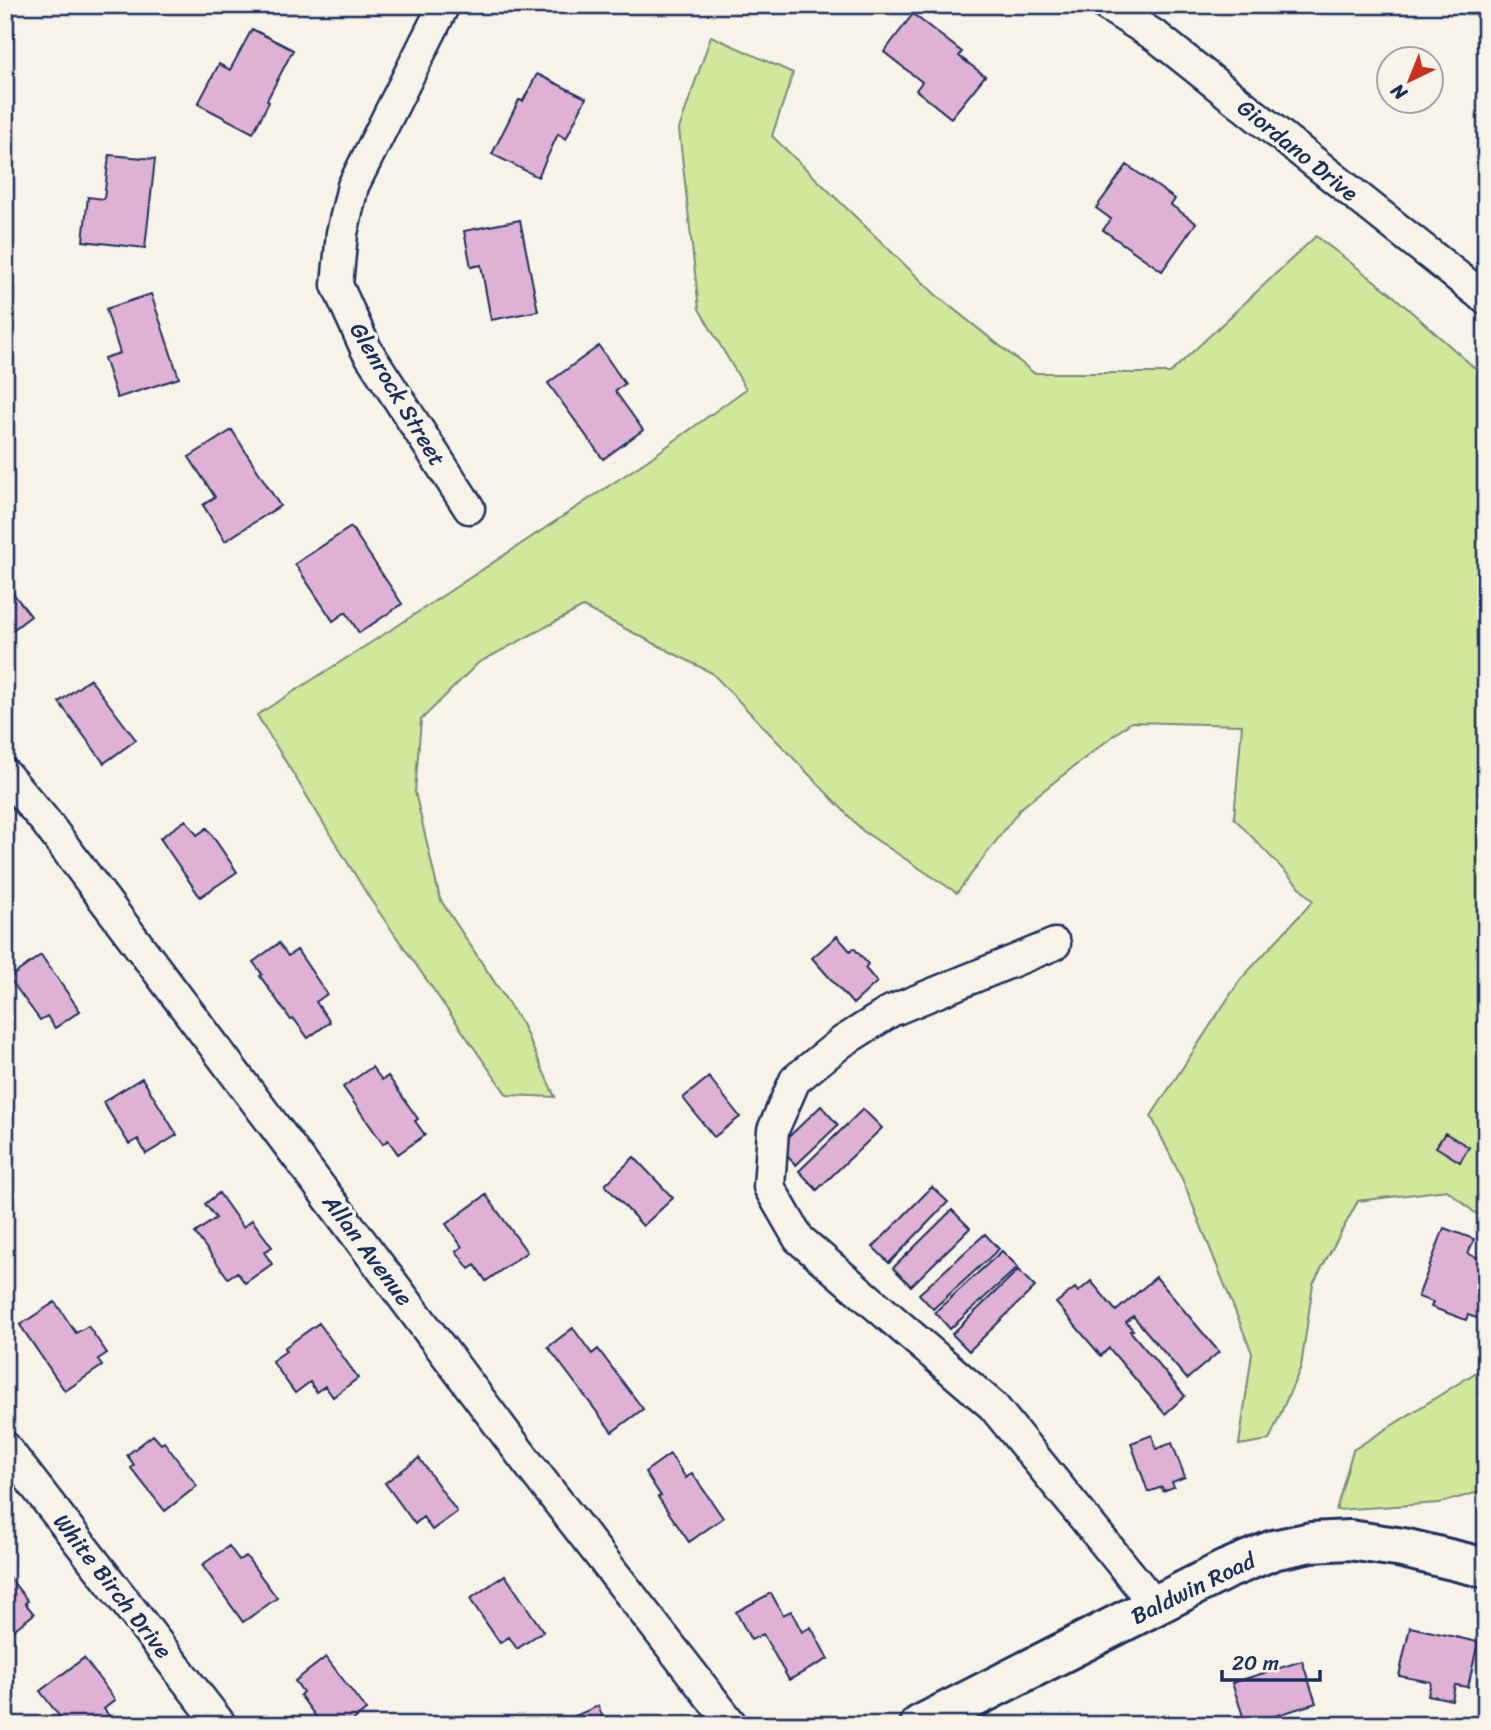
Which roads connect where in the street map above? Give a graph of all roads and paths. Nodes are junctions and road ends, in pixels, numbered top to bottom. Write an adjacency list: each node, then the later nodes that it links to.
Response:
1 (444, 5): 4 (street, Glenrock Street)
2 (1106, 5): 3 (street, Giordano Drive)
3 (1486, 299)
4 (469, 508)
5 (5, 774): 11 (street, Allan Avenue)
6 (1055, 943): 9 (street)
7 (5, 1447): 10 (street, White Birch Drive)
8 (1486, 1568): 9 (street, Baldwin Road)
9 (1156, 1605): 12 (street, Baldwin Road)
10 (221, 1725)
11 (732, 1725)
12 (920, 1725)

